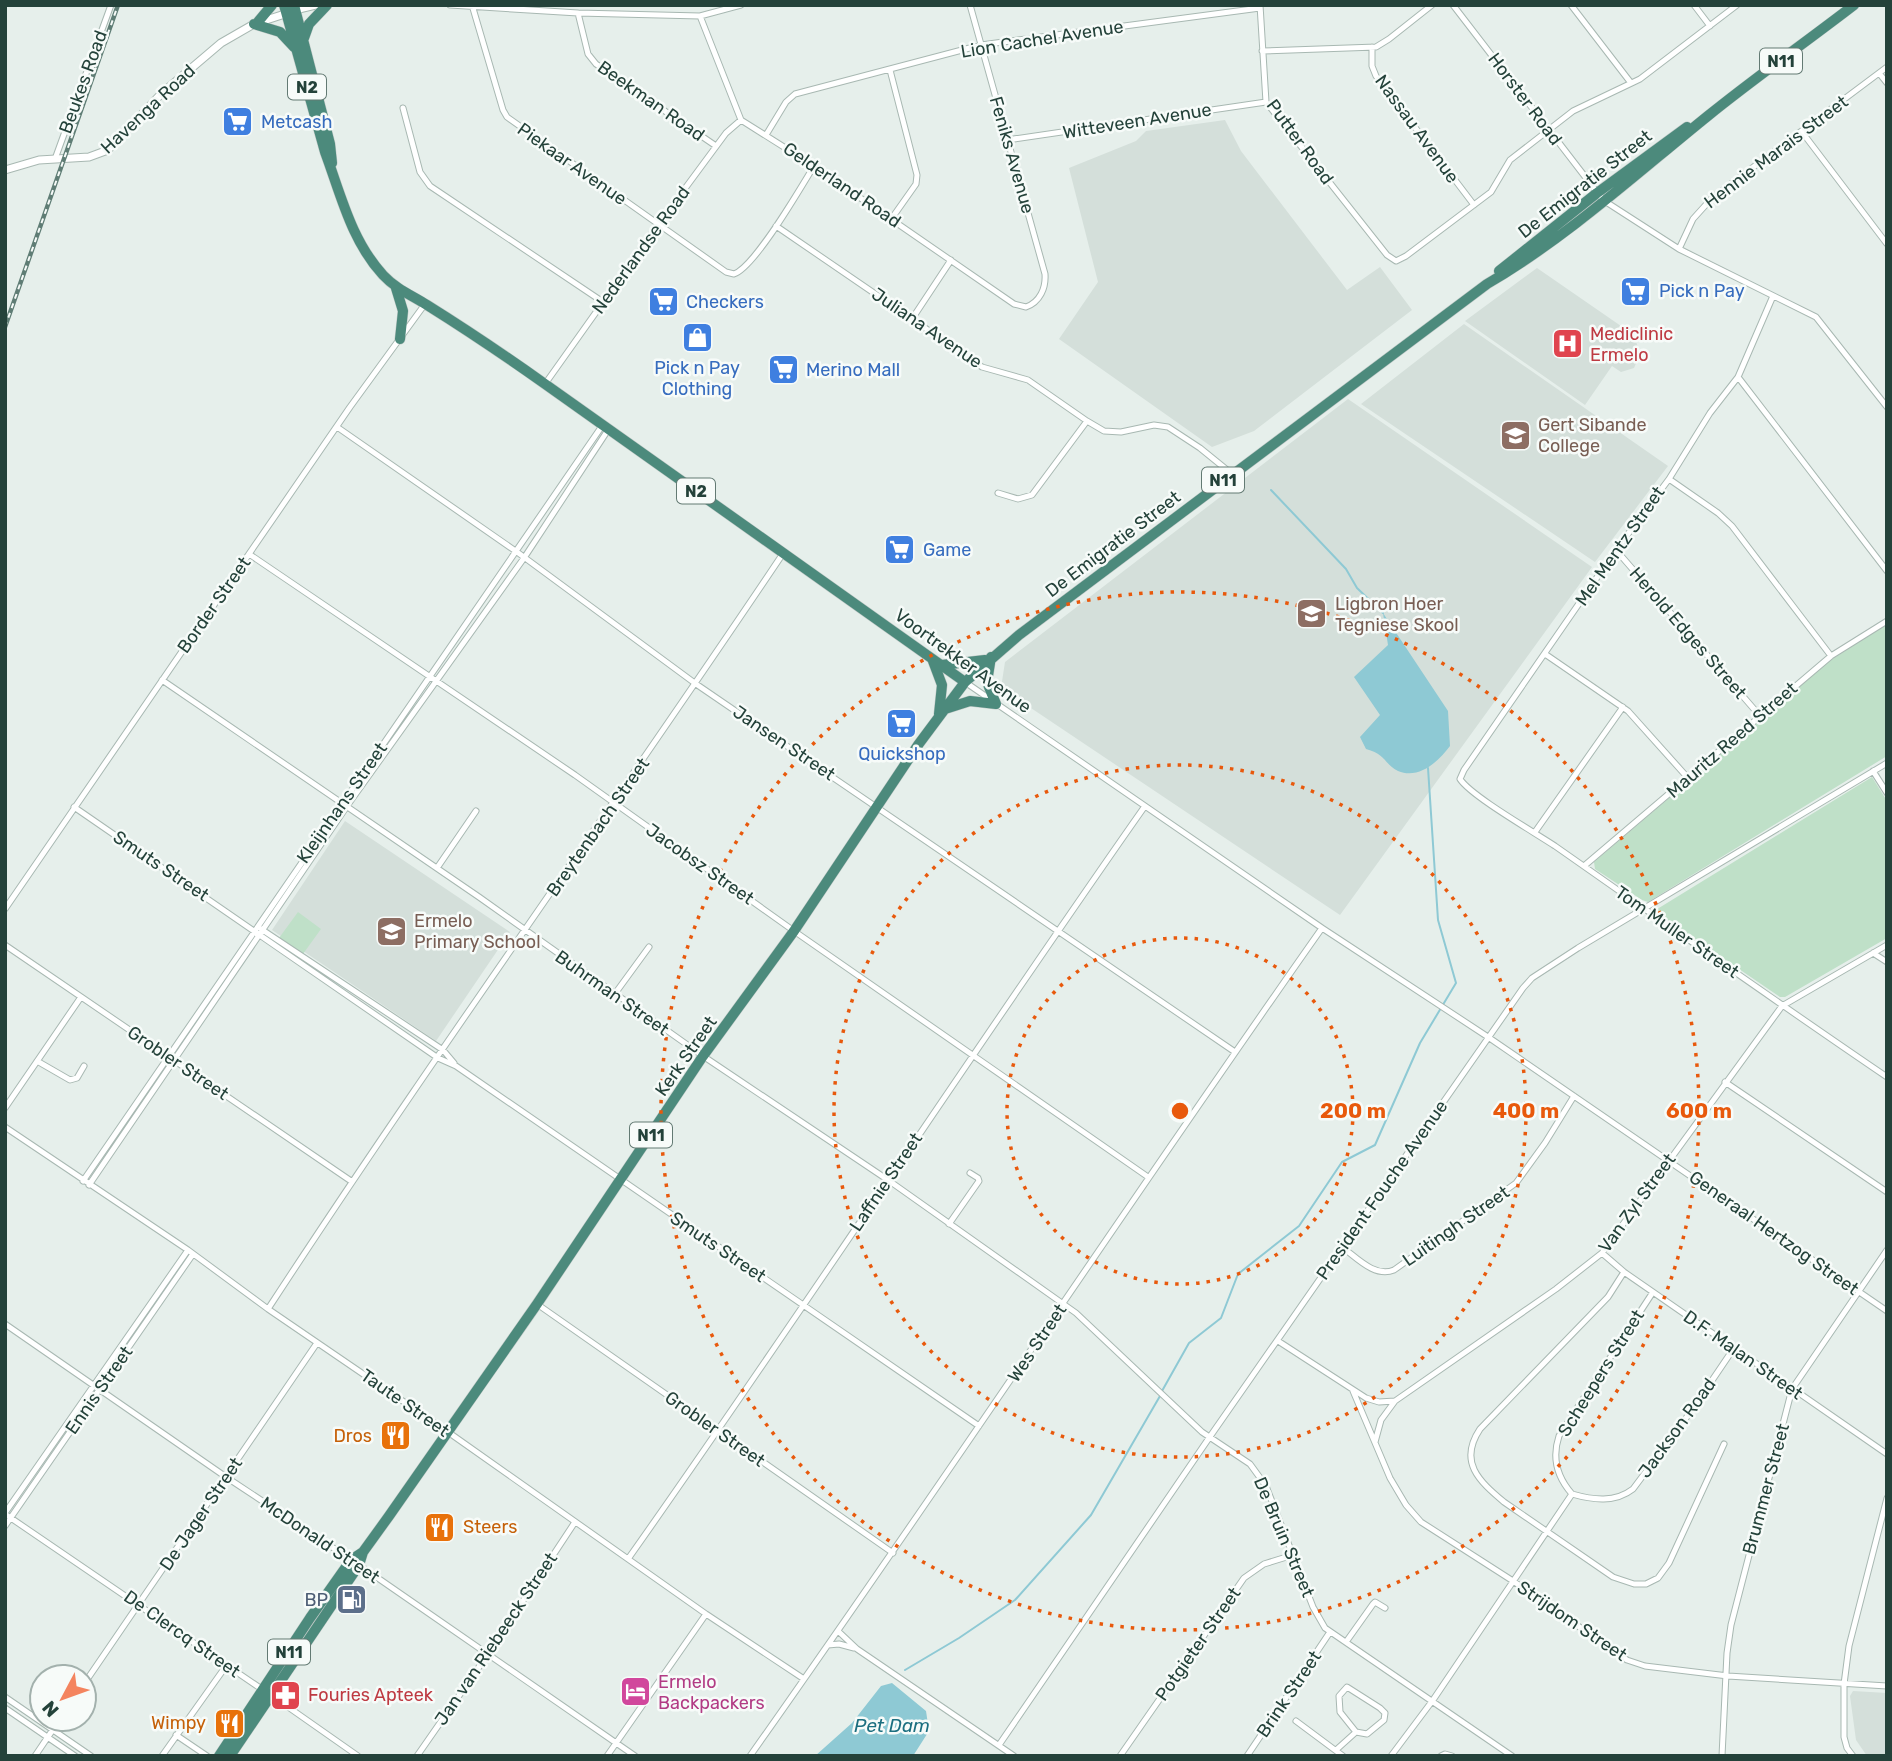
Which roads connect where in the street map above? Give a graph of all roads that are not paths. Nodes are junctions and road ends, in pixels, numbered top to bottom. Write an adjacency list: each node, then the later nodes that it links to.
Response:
1 (111, 5): 39 (street, Beukes Road)
2 (272, 5): 19 (highway)
3 (320, 5): 16 (street, Havenga Road)
4 (327, 5): 21 (highway)
5 (450, 5): 14 (street)
6 (741, 5): 18 (street)
7 (970, 5): 22 (street, Feniks Avenue)
8 (1432, 5): 23 (street)
9 (1453, 5): 34 (street, Horster Road)
10 (1571, 5): 29 (street)
11 (1694, 5): 20 (street)
12 (1737, 5): 20 (street)
13 (1854, 5): 43 (highway, De Emigratie Street / N11)
14 (472, 6): 17 (street); 46 (street, Piekaar Avenue)
15 (1260, 6): 22 (street, Lion Cachel Avenue); 25 (street, Putter Road)
16 (290, 8): 19 (street, Havenga Road); 21 (highway, N2); 24 (highway, N2)
17 (578, 13): 18 (street); 38 (street, Beekman Road)
18 (701, 16): 33 (street)
19 (256, 23): 24 (highway); 39 (street, Havenga Road)
20 (1710, 26): 29 (street)
21 (303, 41): 41 (highway, N2)
22 (981, 45): 27 (street, Lion Cachel Avenue); 37 (street, Feniks Avenue)
23 (1372, 47): 25 (street); 44 (street, Nassau Avenue)
24 (296, 50): 41 (highway, N2)
25 (1262, 51): 31 (street, Putter Road)
26 (1887, 67): 28 (street, Hennie Marais Street)
27 (890, 69): 36 (street, Lion Cachel Avenue); 45 (street)
28 (1879, 73): 30 (street); 35 (street, Hennie Marais Street)
29 (1631, 83): 34 (street)
30 (1887, 83)
31 (1266, 102): 37 (street, Witteveen Avenue); 44 (street, Putter Road)
32 (403, 108): 53 (street)
33 (741, 120): 36 (street, Gelderland Road); 38 (street, Nederlandse Road)
34 (1548, 131): 43 (street, Horster Road); 44 (street)
35 (1802, 132): 48 (street); 49 (street, Hennie Marais Street)
36 (766, 135): 40 (street, Gelderland Road)
37 (1007, 140): 54 (street, Feniks Avenue)
38 (716, 146): 46 (street, Nederlandse Road)
39 (55, 159): 42 (street, Havenga Road)
40 (814, 166): 45 (street, Gelderland Road); 47 (street)
41 (332, 167): 51 (highway, N2)
42 (5, 170)
43 (1600, 197): 49 (street, Horster Road); 64 (highway, De Emigratie Street / N11)
44 (1474, 205)
45 (892, 218): 50 (street, Gelderland Road)
46 (658, 225): 47 (street, Piekaar Avenue); 53 (street, Nederlandse Road)
47 (776, 226): 56 (street, Juliana Avenue)
48 (1887, 244)
49 (1679, 250): 52 (street, Horster Road)
50 (951, 260): 54 (street, Gelderland Road); 56 (street)
51 (395, 287): 55 (highway, N2); 57 (highway)
52 (1773, 296): 58 (street, Mel Mentz Street); 60 (street, Horster Road)
53 (603, 302): 59 (street, Nederlandse Road)
54 (1034, 303)
55 (425, 304): 57 (street, Border Street); 59 (highway, Voortrekker Avenue / N2)
56 (912, 319): 61 (street, Juliana Avenue)
57 (400, 339): 62 (street, Border Street)
58 (1738, 377): 65 (street, Mel Mentz Street); 72 (street)
59 (545, 384): 63 (highway, Voortrekker Avenue / N2)
60 (1887, 407)
61 (1087, 421): 64 (street, Juliana Avenue); 66 (street)
62 (337, 427): 68 (street, Jansen Street); 70 (street, Border Street)
63 (605, 428): 68 (street, Kleijnhans Street); 69 (highway, Voortrekker Avenue / N2); 71 (street, Kleijnhans Street)
64 (1232, 474): 77 (highway, De Emigratie Street / N11)
65 (1668, 479): 67 (street, Mel Mentz Street); 75 (street)
66 (999, 493)
67 (1616, 550): 74 (street, Mel Mentz Street); 87 (street, Herold Edges Street)
68 (517, 552): 71 (street, Jansen Street); 79 (street, Kleijnhans Street)
69 (784, 552): 76 (highway, Voortrekker Avenue / N2); 83 (street, Breytenbach Street)
70 (249, 554): 79 (street, Jacobsz Street); 80 (street, Border Street)
71 (524, 558): 81 (street, Kleijnhans Street); 83 (street, Jansen Street)
72 (1887, 571)
73 (1887, 621): 75 (street, Mauritz Reed Street)
74 (1545, 654): 85 (street); 91 (street, Mel Mentz Street)
75 (1831, 656): 87 (street, Mauritz Reed Street)
76 (932, 658): 78 (highway, Voortrekker Avenue / N2); 86 (highway)
77 (990, 658): 78 (highway); 82 (highway, De Emigratie Street / N11); 84 (highway)
78 (941, 665): 82 (highway, Voortrekker Avenue / N2)
79 (430, 677): 81 (street, Jacobsz Street); 94 (street, Kleijnhans Street)
80 (162, 680): 94 (street, Buhrman Street); 97 (street, Border Street)
81 (436, 681): 93 (street, Jacobsz Street); 94 (street, Kleijnhans Street)
82 (965, 682): 84 (street, Voortrekker Avenue); 86 (highway, Kerk Street / N11)
83 (696, 684): 93 (street, Breytenbach Street); 95 (street, Jansen Street)
84 (996, 704): 86 (highway); 96 (street, Voortrekker Avenue)
85 (1623, 707): 90 (street); 99 (street)
86 (941, 714): 95 (highway, Kerk Street / N11)
87 (1760, 716): 90 (street, Mauritz Reed Street)
88 (1887, 763): 89 (street, President Fouche Avenue)
89 (1873, 771): 92 (street); 103 (street, President Fouche Avenue)
90 (1688, 778): 100 (street, Mauritz Reed Street)
91 (1467, 787): 99 (street, Tom Muller Street)
92 (1887, 793)
93 (614, 803): 107 (street, Breytenbach Street); 108 (street, Jacobsz Street)
94 (344, 805): 101 (street, Buhrman Street); 106 (street, Kleijnhans Street)
95 (876, 806): 105 (street, Jansen Street); 108 (highway, Kerk Street / N11)
96 (1145, 806): 104 (street, Voortrekker Avenue); 105 (street, Laffnie Street)
97 (74, 807): 102 (street, Border Street); 106 (street, Smuts Street)
98 (476, 811): 101 (street)
99 (1535, 832): 100 (street, Tom Muller Street)
100 (1584, 866): 103 (street, Tom Muller Street)
101 (437, 868): 107 (street, Buhrman Street)
102 (5, 909)
103 (1643, 910): 116 (street, Tom Muller Street); 117 (street, President Fouche Avenue)
104 (1322, 928): 117 (street, Voortrekker Avenue); 119 (street, Wes Street)
105 (1058, 930): 119 (street, Jansen Street); 121 (street, Laffnie Street)
106 (258, 931): 118 (street, Smuts Street); 122 (street, Kleijnhans Street); 123 (street, Smuts Street)
107 (525, 931): 114 (street, Buhrman Street); 118 (street, Breytenbach Street)
108 (794, 931): 120 (highway, Kerk Street / N11); 121 (street, Jacobsz Street)
109 (5, 945): 115 (street, Grobler Street)
110 (1887, 945): 112 (street, Van Zyl Street)
111 (649, 947): 114 (street)
112 (1873, 953): 113 (street); 116 (street, Van Zyl Street)
113 (1887, 962)
114 (614, 995): 120 (street, Buhrman Street)
115 (81, 996): 122 (street, Grobler Street); 124 (street)
116 (1782, 1006): 127 (street, Tom Muller Street); 128 (street, Van Zyl Street)
117 (1488, 1037): 129 (street, Generaal Hertzog Street); 142 (street, President Fouche Avenue)
118 (443, 1051): 123 (street, Breytenbach Street); 126 (street, Smuts Street)
119 (1235, 1052): 134 (street, Wes Street)
120 (703, 1056): 135 (street, Buhrman Street); 138 (highway, Kerk Street / N11)
121 (972, 1056): 134 (street, Jacobsz Street); 135 (street, Laffnie Street)
122 (171, 1058): 136 (street, Kleijnhans Street); 137 (street, Grobler Street); 139 (street, Kleijnhans Street)
123 (438, 1058): 126 (street, Smuts Street); 137 (street, Breytenbach Street)
124 (37, 1062): 125 (street); 130 (street)
125 (84, 1066)
126 (456, 1066): 138 (street, Smuts Street)
127 (1887, 1077)
128 (1725, 1082): 132 (street, Van Zyl Street); 140 (street)
129 (1574, 1096): 132 (street, Generaal Hertzog Street); 142 (street, Luitingh Street)
130 (5, 1108)
131 (5, 1127): 136 (street, Taute Street)
132 (1668, 1161): 145 (street, Van Zyl Street); 147 (street, Generaal Hertzog Street)
133 (970, 1172): 141 (street)
134 (1148, 1177): 150 (street, Wes Street)
135 (888, 1180): 141 (street, Buhrman Street); 151 (street, Laffnie Street)
136 (83, 1181): 139 (street, Taute Street)
137 (351, 1181): 152 (street, Breytenbach Street)
138 (621, 1181): 149 (highway, Kerk Street / N11); 151 (street, Smuts Street)
139 (89, 1185): 144 (street, Taute Street)
140 (1887, 1192)
141 (949, 1224): 150 (street, Buhrman Street)
142 (1342, 1247): 155 (street, President Fouche Avenue)
143 (1887, 1250): 147 (street, Brummer Street)
144 (190, 1252): 152 (street, Taute Street); 158 (street, Ennis Street); 159 (street, Ennis Street)
145 (1602, 1253): 146 (street, D.F. Malan Street); 162 (street, Van Zyl Street)
146 (1624, 1272): 148 (street, D.F. Malan Street); 176 (street)
147 (1858, 1291): 153 (street, Generaal Hertzog Street); 160 (street, Brummer Street)
148 (1653, 1292): 157 (street, D.F. Malan Street); 171 (street, Scheepers Street)
149 (537, 1304): 164 (street, Grobler Street); 165 (highway, Kerk Street / N11)
150 (1063, 1305): 163 (street, Wes Street); 166 (street, De Bruin Street)
151 (804, 1306): 163 (street, Smuts Street); 164 (street, Laffnie Street)
152 (268, 1309): 156 (street, Taute Street)
153 (1887, 1311)
154 (5, 1324): 158 (street, McDonald Street)
155 (1278, 1341): 161 (street); 166 (street, President Fouche Avenue)
156 (317, 1342): 165 (street, Taute Street); 170 (street, De Jager Street)
157 (1734, 1348): 160 (street, D.F. Malan Street); 171 (street, Jackson Road)
158 (93, 1384): 159 (street, McDonald Street); 173 (street, Ennis Street)
159 (99, 1389): 170 (street, McDonald Street); 173 (street, Ennis Street)
160 (1793, 1389): 169 (street, D.F. Malan Street); 193 (street, Brummer Street)
161 (1353, 1391): 162 (street); 167 (street, Strijdom Street)
162 (1395, 1401): 167 (street)
163 (979, 1426): 177 (street, Wes Street)
164 (718, 1431): 177 (street, Grobler Street); 179 (street, Laffnie Street)
165 (448, 1432): 174 (street, Taute Street); 180 (highway, Kerk Street / N11)
166 (1209, 1438): 178 (street, De Bruin Street); 209 (street, President Fouche Avenue)
167 (1376, 1442): 181 (street, Strijdom Street)
168 (1724, 1444): 176 (street)
169 (1887, 1454)
170 (226, 1477): 180 (street, McDonald Street); 182 (street, De Jager Street)
171 (1572, 1494): 176 (street)
172 (1887, 1498): 195 (street)
173 (7, 1515): 175 (street, Ennis Street); 182 (street, De Clercq Street)
174 (575, 1522): 179 (street, Taute Street); 190 (street, Jan van Riebeeck Street)
175 (5, 1526)
176 (1547, 1531): 181 (street)
177 (893, 1553): 185 (street, Wes Street)
178 (1293, 1555): 186 (street, De Bruin Street); 224 (street, Potgieter Street)
179 (628, 1559): 184 (street, Taute Street)
180 (355, 1562): 190 (street, McDonald Street); 197 (highway, Kerk Street / N11)
181 (1513, 1581): 193 (street, Strijdom Street); 199 (street)
182 (140, 1604): 191 (street, De Jager Street); 192 (street, De Clercq Street)
183 (1385, 1608): 187 (street)
184 (706, 1614): 194 (street, Taute Street); 208 (street)
185 (839, 1632): 188 (street, Wes Street); 189 (street)
186 (1330, 1632): 187 (street, De Bruin Street); 225 (street, Brink Street)
187 (1346, 1642): 199 (street, De Bruin Street)
188 (828, 1645): 189 (street); 194 (street, Wes Street)
189 (857, 1649): 209 (street)
190 (488, 1654): 208 (street, McDonald Street); 219 (street, Jan van Riebeeck Street)
191 (98, 1664)
192 (226, 1666): 197 (street, De Clercq Street); 206 (street)
193 (1728, 1676): 195 (street, Strijdom Street); 230 (street, Brummer Street)
194 (804, 1679): 222 (street, Wes Street)
195 (1844, 1684): 196 (street, Strijdom Street); 231 (street)
196 (1887, 1686)
197 (268, 1693): 216 (highway, Kerk Street / N11); 217 (highway, Kerk Street / N11); 218 (street, De Clercq Street)
198 (5, 1697): 201 (street)
199 (1433, 1700): 226 (street); 229 (street, De Bruin Street)
200 (5, 1708): 207 (street)
201 (28, 1713)
202 (1296, 1721): 210 (street)
203 (1356, 1732): 203 (street); 210 (street)
204 (50, 1733): 207 (street)
205 (56, 1733): 213 (street)
206 (176, 1735): 214 (street); 215 (street)
207 (47, 1737): 211 (street); 212 (street)
208 (616, 1742): 220 (street); 221 (street, McDonald Street)
209 (999, 1745): 223 (street)
210 (1339, 1754)
211 (35, 1756)
212 (75, 1756)
213 (91, 1756)
214 (162, 1756)
215 (207, 1756)
216 (219, 1756)
217 (230, 1756)
218 (358, 1756)
219 (417, 1756)
220 (607, 1756)
221 (635, 1756)
222 (750, 1756)
223 (1014, 1756)
224 (1120, 1756)
225 (1247, 1756)
226 (1391, 1756)
227 (1441, 1756): 228 (street)
228 (1452, 1756)
229 (1512, 1756)
230 (1722, 1756)
231 (1853, 1756)

